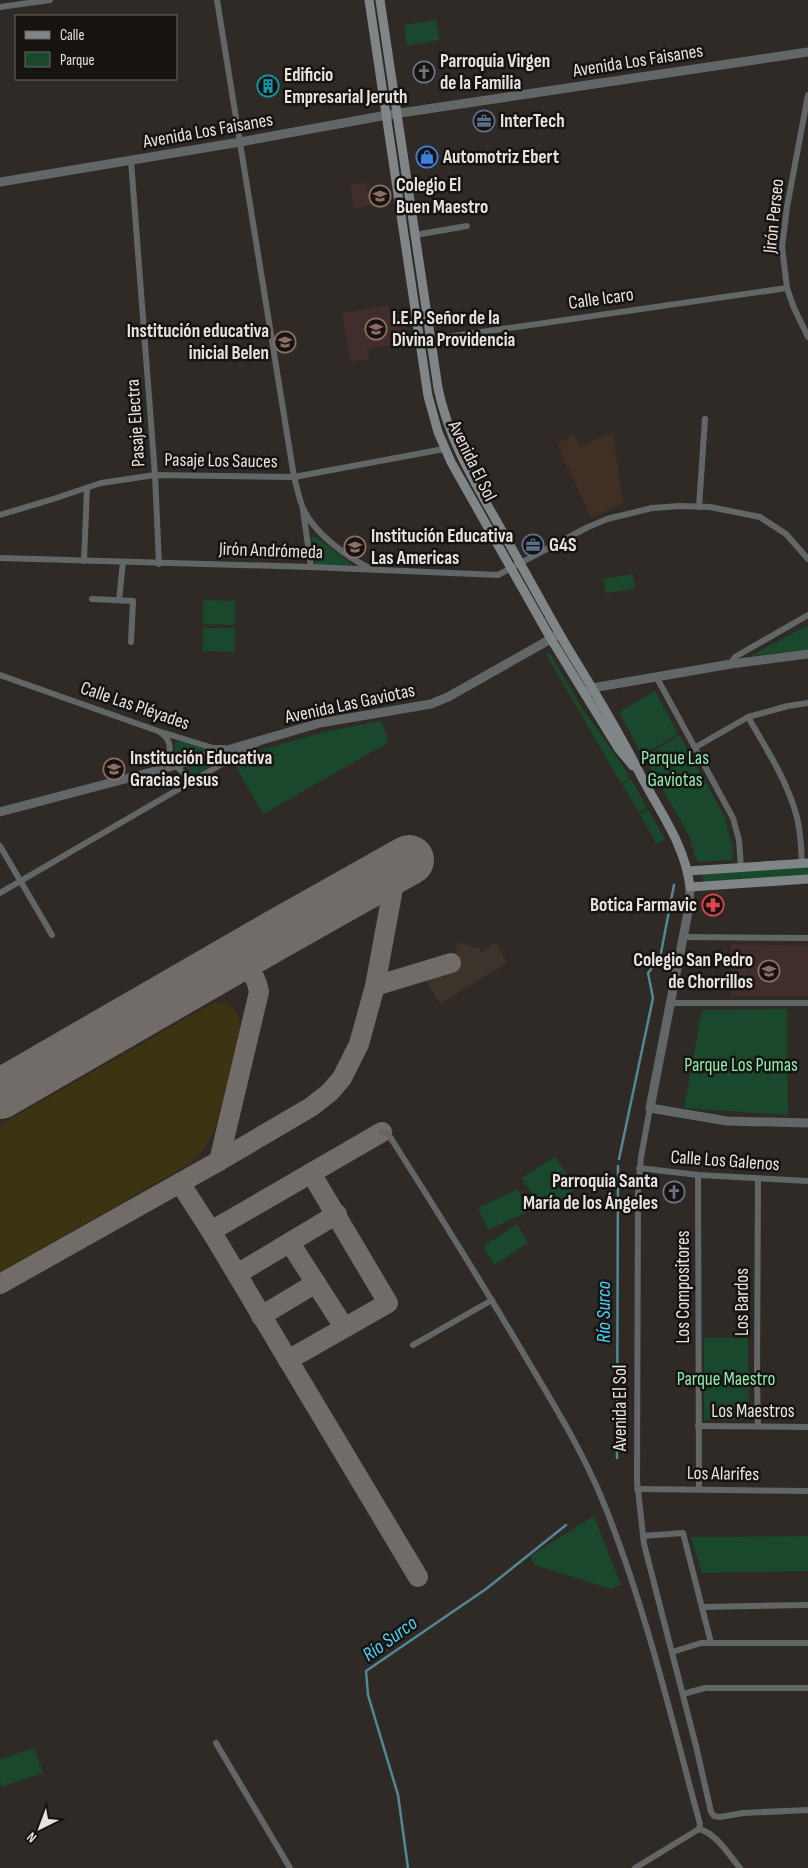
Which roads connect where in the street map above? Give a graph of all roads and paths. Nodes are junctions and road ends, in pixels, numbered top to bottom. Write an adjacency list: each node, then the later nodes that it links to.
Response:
1 (50, 0): 5 (street)
2 (217, 0): 10 (street)
3 (369, 0): 9 (main road, Avenida El Sol)
4 (380, 0): 8 (main road, Avenida El Sol)
5 (0, 7)
6 (808, 52): 8 (street, Avenida Los Faisanes)
7 (808, 95): 15 (street, Jirón Perseo)
8 (398, 113): 9 (street, Avenida Los Faisanes); 14 (main road, Avenida El Sol)
9 (387, 115): 10 (street, Avenida Los Faisanes); 18 (main road, Avenida El Sol)
10 (240, 142): 11 (street, Avenida Los Faisanes); 22 (street)
11 (131, 160): 12 (street, Avenida Los Faisanes); 21 (street, Pasaje Electra)
12 (0, 182)
13 (467, 226): 14 (street)
14 (415, 235): 17 (main road, Avenida El Sol)
15 (787, 288): 16 (street, Jirón Perseo); 17 (street, Calle Icaro)
16 (808, 337)
17 (430, 339): 18 (street, Calle Icaro); 31 (main road, Avenida El Sol)
18 (419, 341): 20 (main road, Avenida El Sol)
19 (706, 419): 24 (street)
20 (444, 449): 22 (street, Pasaje Los Sauces); 34 (main road, Avenida El Sol)
21 (155, 475): 22 (street, Pasaje Los Sauces); 23 (street, Pasaje Los Sauces); 32 (street, Pasaje Electra)
22 (294, 478): 25 (street)
23 (87, 488): 26 (street, Pasaje Los Sauces); 29 (street)
24 (699, 507): 28 (street, Jirón Andrómeda); 31 (street, Jirón Andrómeda)
25 (303, 508): 33 (street); 35 (street)
26 (0, 515)
27 (0, 558): 29 (street, Jirón Andrómeda)
28 (808, 559)
29 (84, 561): 30 (street, Jirón Andrómeda)
30 (123, 562): 32 (street, Jirón Andrómeda); 37 (street)
31 (520, 563): 34 (street, Jirón Andrómeda); 39 (main road, Avenida El Sol)
32 (159, 564): 33 (street, Jirón Andrómeda)
33 (311, 567): 35 (street, Jirón Andrómeda)
34 (511, 569): 35 (street, Jirón Andrómeda); 40 (main road, Avenida El Sol)
35 (373, 570)
36 (92, 599): 37 (street)
37 (119, 600): 41 (street)
38 (808, 615): 43 (street)
39 (560, 634): 40 (street, Avenida Las Gaviotas); 46 (main road, Avenida El Sol)
40 (550, 639): 47 (main road, Avenida El Sol); 51 (street, Avenida Las Gaviotas)
41 (131, 642)
42 (808, 654): 43 (street)
43 (731, 664): 45 (street)
44 (0, 675): 50 (street, Calle Las Pléyades)
45 (657, 678): 46 (street); 52 (street)
46 (592, 688): 47 (street); 55 (main road, Avenida El Sol)
47 (584, 693): 55 (main road, Avenida El Sol)
48 (808, 703): 49 (street)
49 (748, 717): 52 (street); 59 (street)
50 (158, 731): 51 (street, Calle Las Pléyades); 54 (street)
51 (262, 741): 53 (street, Avenida Las Gaviotas); 56 (street)
52 (696, 747): 60 (street)
53 (175, 765): 54 (street, Avenida Las Gaviotas); 56 (street)
54 (160, 770): 57 (street, Avenida Las Gaviotas)
55 (641, 775): 61 (main road, Avenida El Sol)
56 (183, 787): 63 (street)
57 (0, 812)
58 (0, 846): 63 (street)
59 (805, 864): 60 (main road)
60 (741, 868): 61 (main road)
61 (688, 871): 64 (main road, Avenida El Sol)
62 (808, 879): 64 (main road)
63 (20, 882): 65 (street); 66 (street)
64 (690, 887): 67 (street, Avenida El Sol)
65 (0, 893)
66 (52, 935)
67 (683, 937): 68 (street); 69 (street, Avenida El Sol)
68 (808, 938)
69 (670, 1003): 70 (street); 71 (street, Avenida El Sol)
70 (808, 1003)
71 (650, 1108): 72 (street); 74 (street, Avenida El Sol)
72 (808, 1123)
73 (382, 1132): 78 (street)
74 (640, 1168): 75 (street, Calle Los Galenos); 83 (street, Avenida El Sol)
75 (698, 1175): 76 (street, Calle Los Galenos); 80 (street, Los Compositores)
76 (758, 1179): 77 (street, Calle Los Galenos); 81 (street, Los Bardos)
77 (808, 1181)
78 (492, 1300): 79 (street); 96 (street)
79 (413, 1345)
80 (698, 1426): 81 (street, Los Maestros); 84 (street, Los Compositores)
81 (758, 1426): 82 (street, Los Maestros)
82 (808, 1427)
83 (637, 1489): 84 (street, Los Alarifes); 86 (street, Avenida El Sol)
84 (699, 1489): 85 (street, Los Alarifes)
85 (808, 1490)
86 (643, 1536): 88 (street); 91 (street, Avenida El Sol)
87 (808, 1605): 88 (street)
88 (702, 1606): 89 (street)
89 (711, 1643): 90 (street); 91 (street)
90 (808, 1643)
91 (672, 1652): 93 (street, Avenida El Sol)
92 (808, 1688): 93 (street)
93 (683, 1694): 95 (street, Avenida El Sol)
94 (216, 1743): 97 (street)
95 (808, 1810)
96 (699, 1829): 98 (street); 99 (street)
97 (290, 1868)
98 (635, 1868)
99 (740, 1868)

